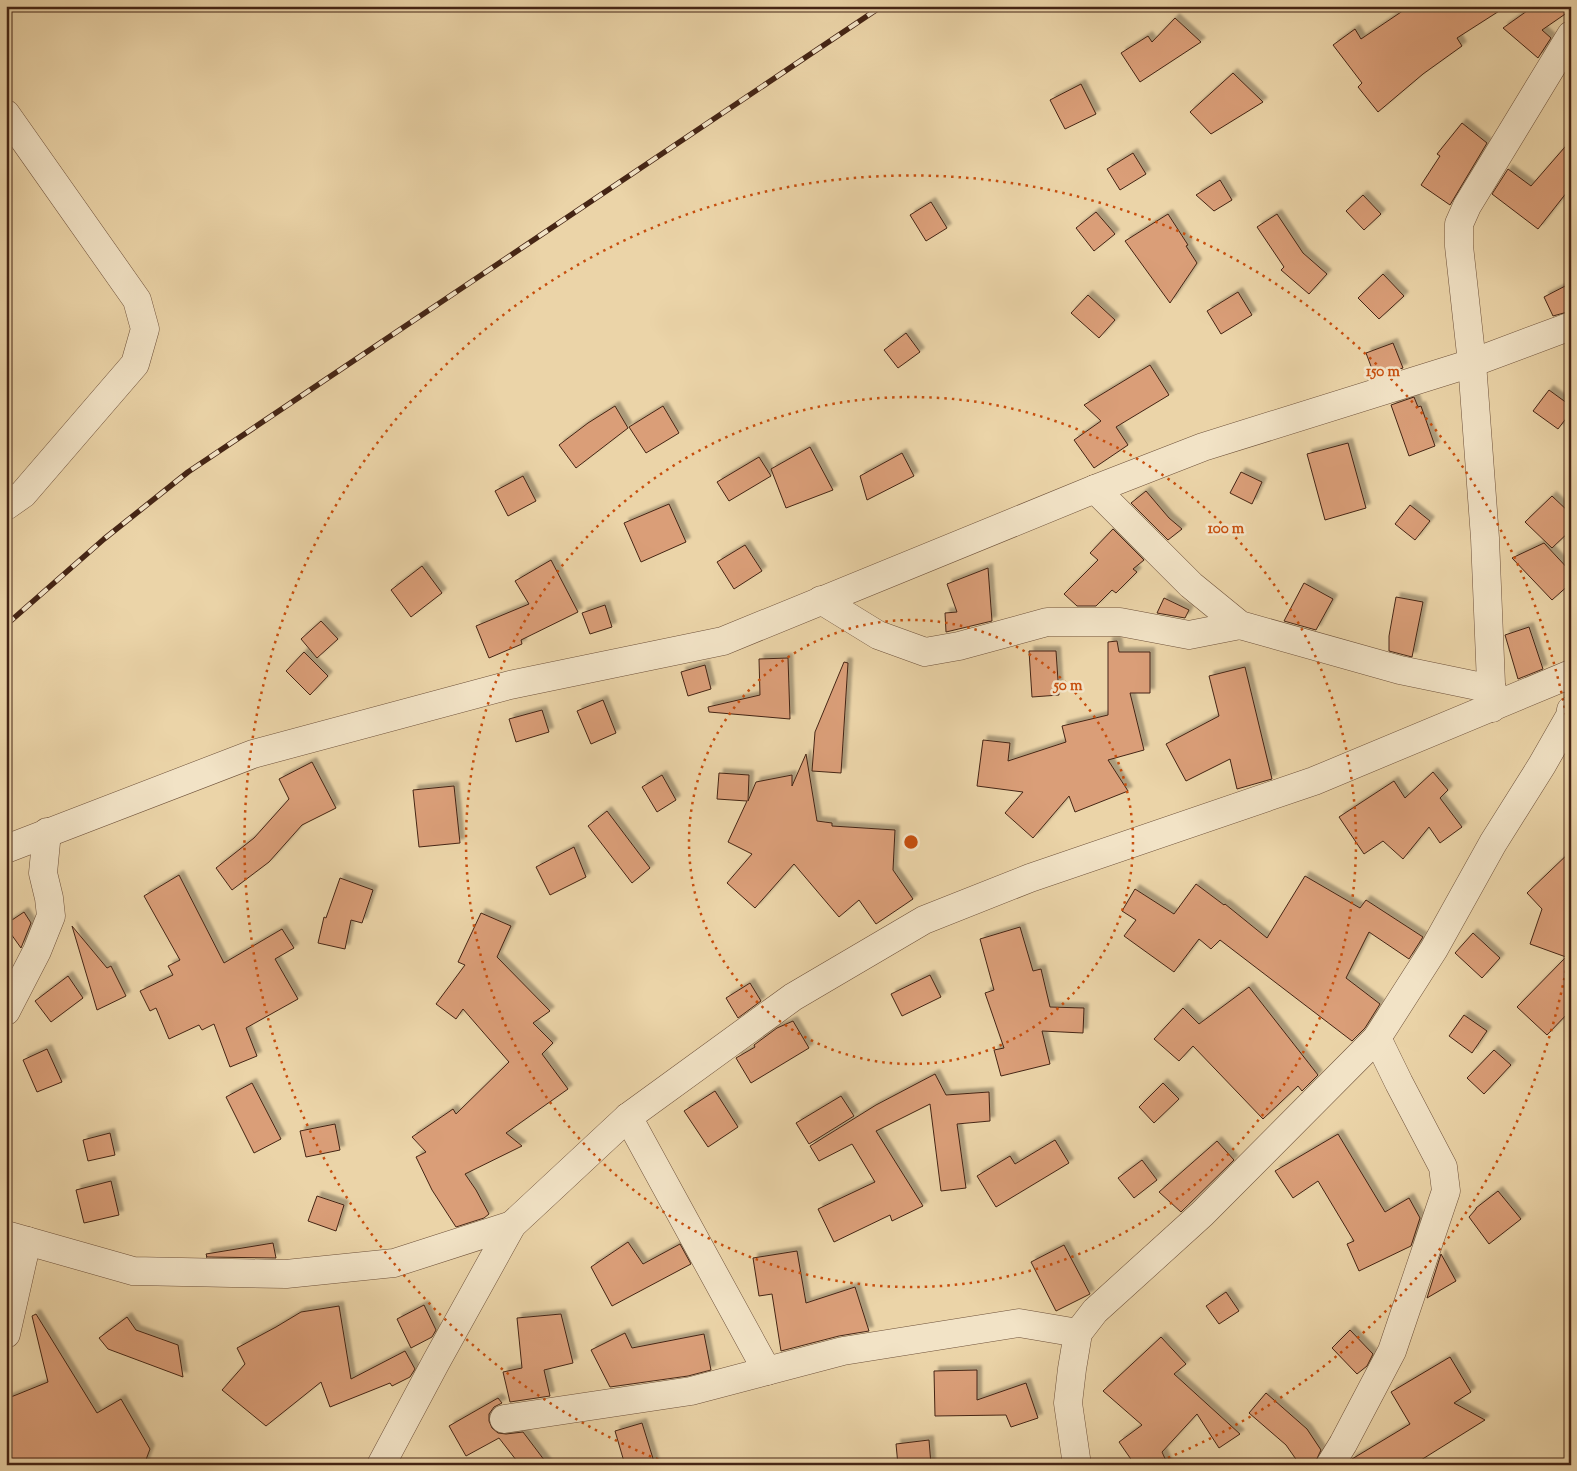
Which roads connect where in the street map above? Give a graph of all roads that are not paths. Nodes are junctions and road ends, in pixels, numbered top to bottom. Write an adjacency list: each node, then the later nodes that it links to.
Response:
1 (1571, 35): 4 (street)
2 (6, 114): 6 (street)
3 (1571, 326): 4 (street)
4 (1472, 363): 5 (street); 10 (street)
5 (1095, 489): 7 (street); 8 (street)
6 (6, 506)
7 (821, 600): 8 (street); 12 (street)
8 (1240, 625): 10 (street)
9 (1571, 674): 10 (street)
10 (1492, 698): 16 (street)
11 (1570, 714): 15 (street)
12 (48, 832): 13 (street); 14 (street)
13 (6, 849)
14 (6, 1011)
15 (1377, 1038): 19 (street); 25 (street)
16 (628, 1117): 17 (street); 21 (street)
17 (512, 1225): 18 (street); 23 (street)
18 (17, 1238): 20 (street)
19 (1078, 1333): 21 (street); 24 (street)
20 (6, 1334)
21 (767, 1371): 22 (street)
22 (504, 1419)
23 (381, 1465)
24 (1076, 1465)
25 (1330, 1465)

